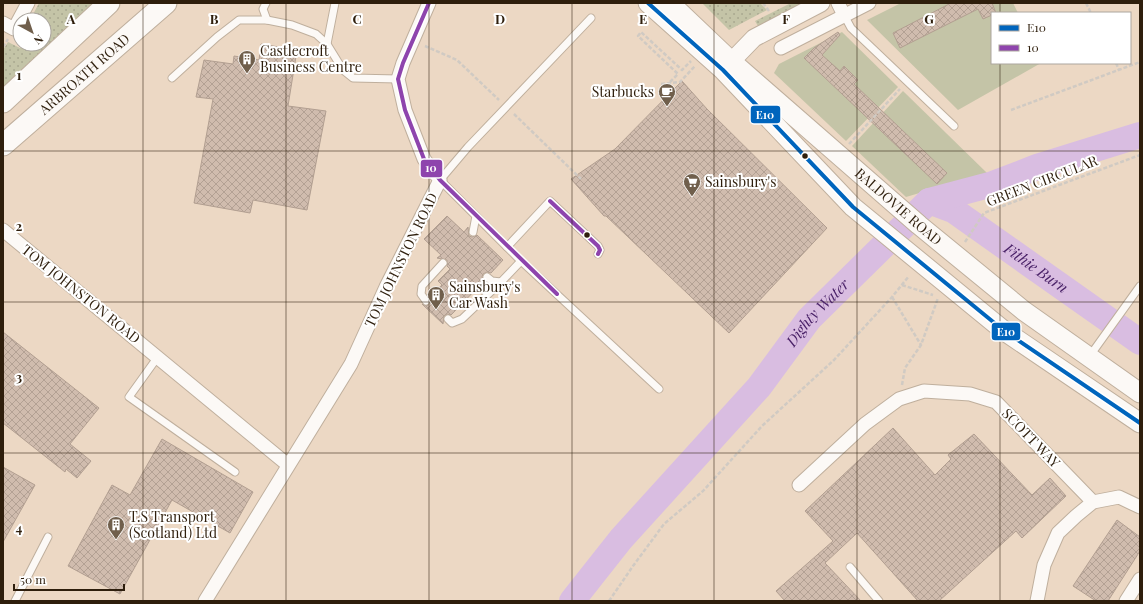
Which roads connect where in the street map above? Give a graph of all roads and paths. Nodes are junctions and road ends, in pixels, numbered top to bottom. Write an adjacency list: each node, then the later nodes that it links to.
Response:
1 (28, 3): 19 (street)
2 (109, 3): 33 (main road)
3 (166, 3): 36 (main road, ARBROATH ROAD)
4 (266, 3): 18 (lane)
5 (335, 3): 20 (lane)
6 (430, 3): 29 (street)
7 (648, 3): 26 (main road, BALDOVIE ROAD)
8 (670, 3): 26 (main road, BALDOVIE ROAD)
9 (763, 3): 14 (path)
10 (821, 3): 26 (street)
11 (838, 3): 16 (street)
12 (869, 3): 16 (street)
13 (1086, 3): 15 (path)
14 (769, 11)
15 (1090, 12)
16 (844, 15): 21 (street); 31 (lane)
17 (591, 18): 39 (lane)
18 (267, 20): 20 (lane); 28 (lane)
19 (3, 23)
20 (327, 44): 29 (lane)
21 (781, 48)
22 (693, 59): 30 (path)
23 (1140, 62): 27 (path)
24 (698, 63): 30 (path)
25 (1116, 64): 27 (path)
26 (727, 66): 37 (main road, BALDOVIE ROAD); 62 (main road, BALDOVIE ROAD)
27 (1119, 70): 34 (path)
28 (172, 78)
29 (398, 79): 39 (street, TOM JOHNSTON ROAD)
30 (670, 82): 32 (path)
31 (907, 82): 35 (lane); 37 (path)
32 (661, 84)
33 (3, 102)
34 (1010, 110)
35 (954, 126)
36 (3, 145)
37 (838, 155): 57 (main road, BALDOVIE ROAD)
38 (1140, 155): 43 (path, GREEN CIRCULAR)
39 (440, 180): 40 (lane); 63 (street, TOM JOHNSTON ROAD)
40 (476, 216): 42 (lane); 44 (lane)
41 (3, 230): 58 (street, TOM JOHNSTON ROAD)
42 (473, 232)
43 (965, 243)
44 (507, 247): 45 (lane); 46 (lane)
45 (598, 254)
46 (521, 261): 50 (lane); 59 (lane)
47 (443, 263): 54 (lane)
48 (909, 276): 51 (path)
49 (487, 277): 50 (lane)
50 (501, 282): 55 (lane)
51 (902, 285): 53 (path); 56 (path)
52 (1140, 286): 57 (lane)
53 (892, 297): 56 (path); 73 (path)
54 (426, 301)
55 (448, 319)
56 (921, 345): 61 (path)
57 (1089, 357): 60 (main road, BALDOVIE ROAD)
58 (157, 358): 63 (street, TOM JOHNSTON ROAD); 64 (lane)
59 (659, 389)
60 (1140, 393)
61 (899, 399): 65 (street, SCOTT WAY); 66 (street, SCOTT WAY)
62 (1140, 423)
63 (288, 465): 72 (street, TOM JOHNSTON ROAD)
64 (235, 472)
65 (799, 485)
66 (1093, 502): 67 (street); 75 (street)
67 (1140, 507)
68 (48, 537): 71 (lane)
69 (850, 567): 74 (lane)
70 (1140, 579): 76 (street)
71 (16, 601)
72 (205, 601)
73 (609, 601)
74 (879, 601)
75 (1037, 601)
76 (1126, 601)

